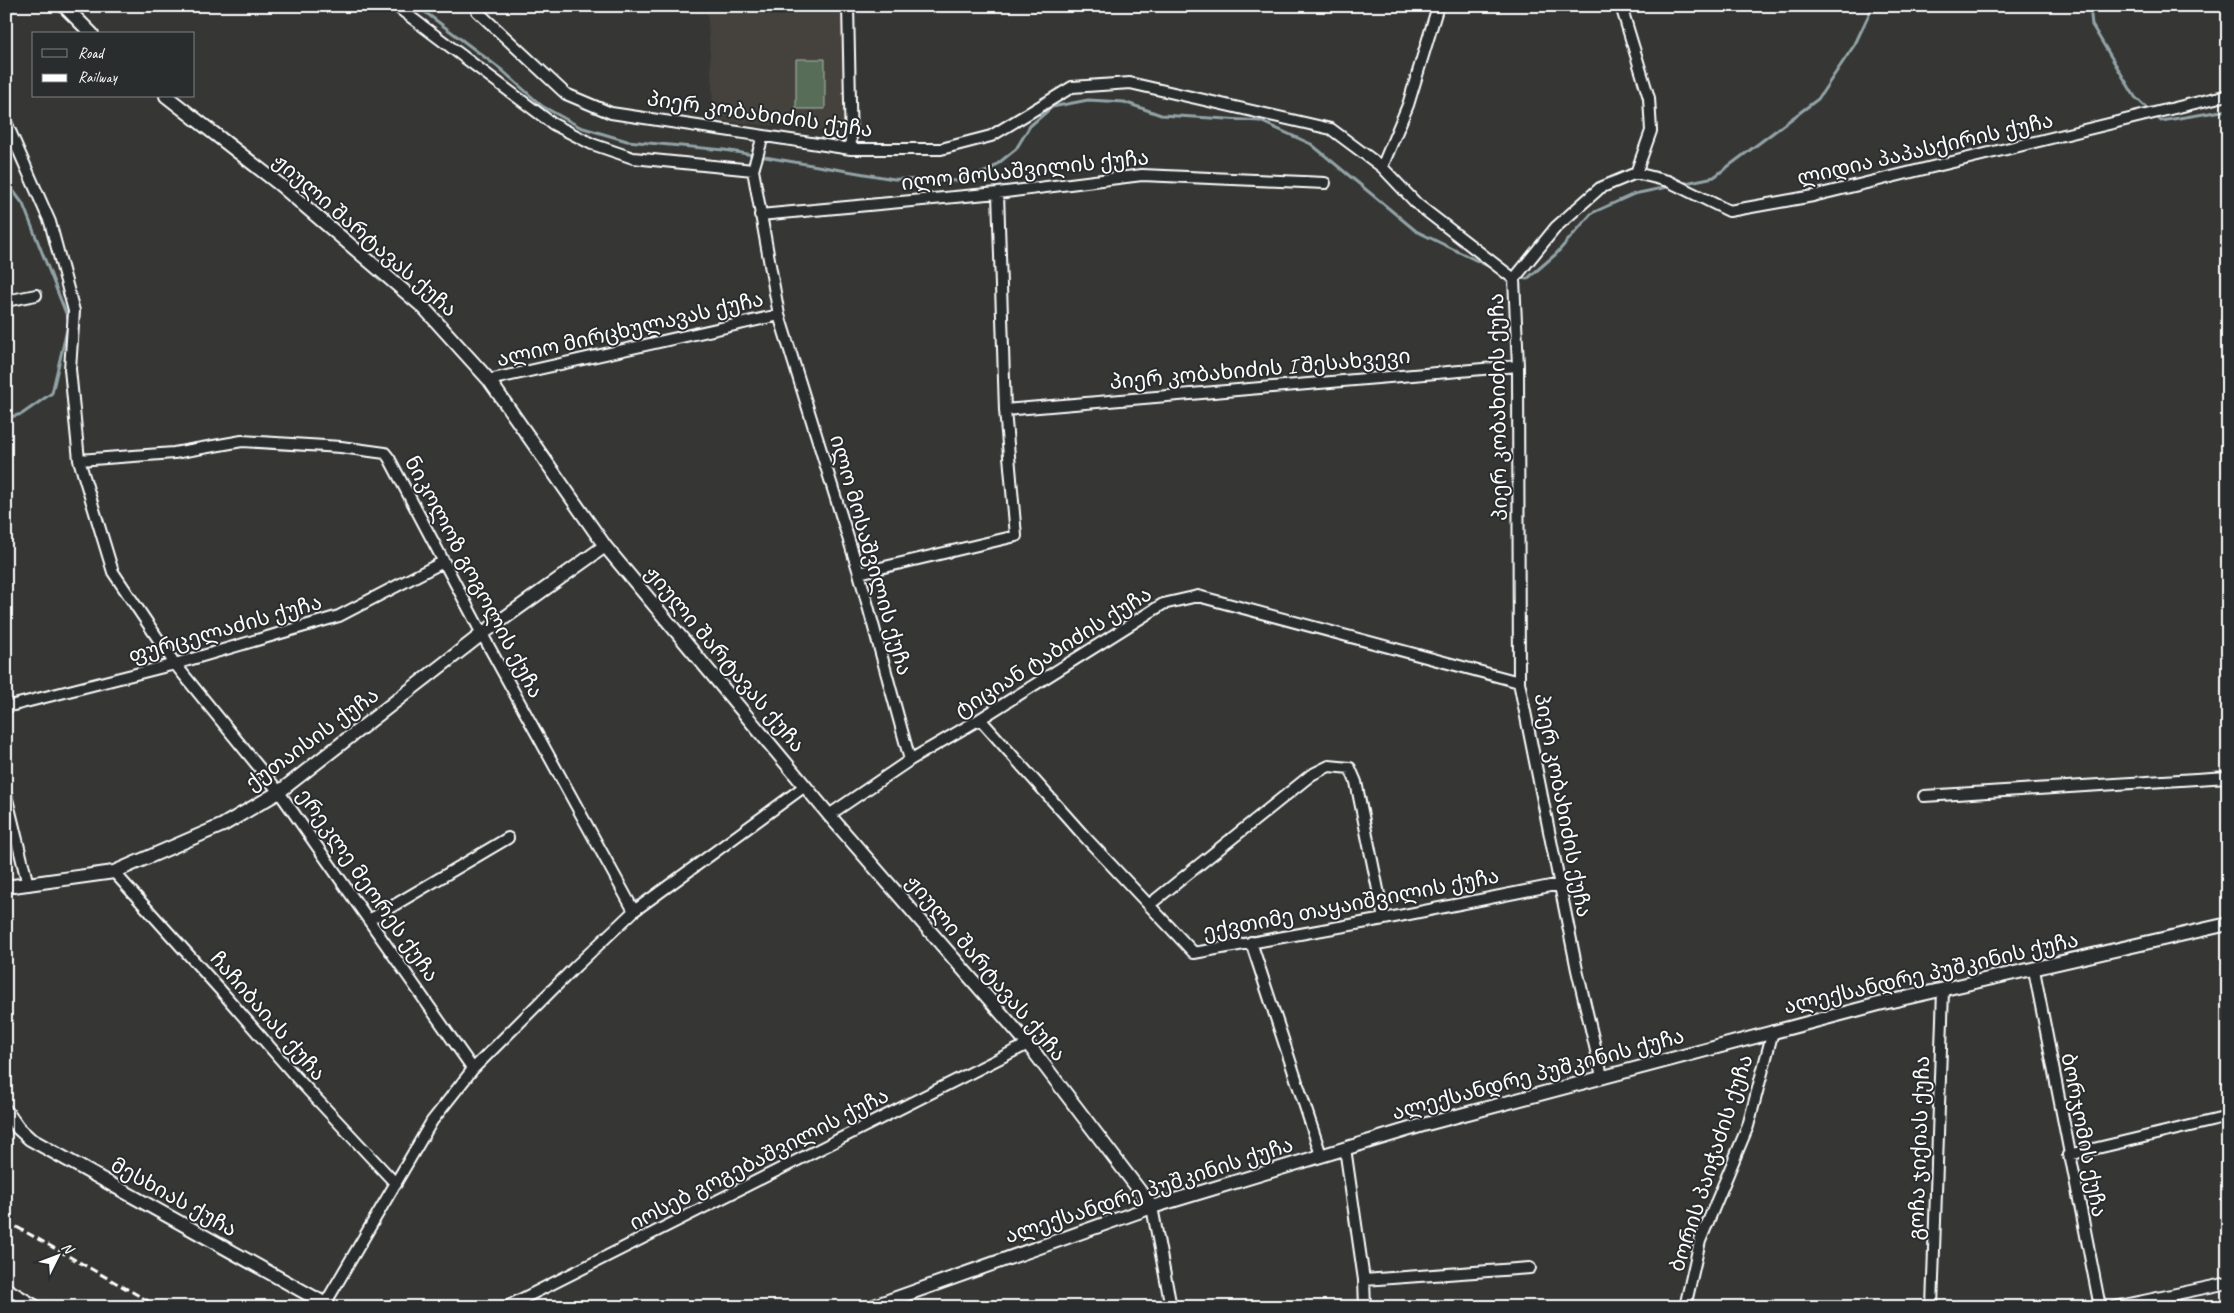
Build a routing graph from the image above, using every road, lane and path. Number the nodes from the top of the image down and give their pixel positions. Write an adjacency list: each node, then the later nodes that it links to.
1 (64, 6): 7 (street)
2 (396, 6): 14 (street)
3 (848, 6): 12 (street)
4 (1438, 6): 13 (street)
5 (1622, 6): 15 (street)
6 (477, 11): 11 (street, პიერ კობახიძის ქუჩა)
7 (90, 32)
8 (2228, 95): 15 (street, ლიდია პაპასქირის ქუჩა)
9 (169, 98): 24 (street, ჟიული შარტავას ქუჩა)
10 (6, 122): 26 (street, ერეკლე მეორეს ქუჩა)
11 (763, 136): 12 (street, პიერ კობახიძის ქუჩა); 14 (street)
12 (850, 149): 13 (street, პიერ კობახიძის ქუჩა)
13 (1382, 167): 19 (street, პიერ კობახიძის ქუჩა)
14 (753, 168): 18 (street, ილო მოსაშვილის ქუჩა)
15 (1636, 173): 19 (street)
16 (1324, 183): 17 (street, ილო მოსაშვილის ქუჩა)
17 (998, 193): 18 (street, ილო მოსაშვილის ქუჩა); 25 (street)
18 (760, 215): 22 (street, ილო მოსაშვილის ქუჩა)
19 (1514, 279): 23 (street, პიერ კობახიძის ქუჩა)
20 (36, 295): 21 (street)
21 (6, 301)
22 (779, 315): 24 (street, ალიო მირცხულავას ქუჩა); 29 (street, ილო მოსაშვილის ქუჩა)
23 (1518, 366): 25 (street, პიერ კობახიძის I შესახვევი); 32 (street, პიერ კობახიძის ქუჩა)
24 (489, 380): 27 (street, ჟიული შარტავას ქუჩა)
25 (1005, 410): 29 (street)
26 (79, 460): 28 (street, ნიკოლოზ გოგოლის ქუჩა); 31 (street, ერეკლე მეორეს ქუჩა)
27 (605, 546): 30 (street, ქუთაისის ქუჩა); 37 (street, ჟიული შარტავას ქუჩა)
28 (444, 562): 30 (street, ნიკოლოზ გოგოლის ქუჩა); 31 (street, ფურცელაძის ქუჩა)
29 (859, 573): 35 (street, ილო მოსაშვილის ქუჩა)
30 (482, 634): 38 (street, ქუთაისის ქუჩა); 48 (street, ნიკოლოზ გოგოლის ქუჩა)
31 (175, 664): 33 (street, ფურცელაძის ქუჩა); 38 (street, ერეკლე მეორეს ქუჩა)
32 (1519, 682): 34 (street, ტიციან ტაბიძის ქუჩა); 44 (street, პიერ კობახიძის ქუჩა)
33 (6, 707)
34 (980, 719): 35 (street, ტიციან ტაბიძის ქუჩა); 47 (street, ექვთიმე თაყაიშვილის ქუჩა)
35 (910, 760): 41 (street, ტიციან ტაბიძის ქუჩა)
36 (2228, 777): 40 (street)
37 (805, 786): 41 (street, ჟიული შარტავას ქუჩა); 48 (street)
38 (280, 792): 43 (street, ქუთაისის ქუჩა); 50 (street, ერეკლე მეორეს ქუჩა)
39 (6, 795): 45 (street)
40 (1924, 796)
41 (829, 815): 56 (street, ჟიული შარტავას ქუჩა)
42 (508, 838): 50 (street)
43 (114, 872): 45 (street, ქუთაისის ქუჩა); 64 (street, ჩაჩიბაიას ქუჩა)
44 (1560, 884): 49 (street, ექვთიმე თაყაიშვილის ქუჩა); 58 (street, პიერ კობახიძის ქუჩა)
45 (28, 885): 46 (street, ქუთაისის ქუჩა)
46 (6, 887)
47 (1149, 905): 49 (street); 52 (street, ექვთიმე თაყაიშვილის ქუჩა)
48 (634, 911): 57 (street)
49 (1384, 919): 52 (street, ექვთიმე თაყაიშვილის ქუჩა)
50 (369, 920): 57 (street, ერეკლე მეორეს ქუჩა)
51 (2228, 924): 53 (street, ალექსანდრე პუშკინის ქუჩა)
52 (1251, 942): 62 (street)
53 (2034, 970): 54 (street, ალექსანდრე პუშკინის ქუჩა); 63 (street, ბორჯომის ქუჩა)
54 (1943, 991): 55 (street, ალექსანდრე პუშკინის ქუჩა); 77 (street, გოჩა ჯიქიას ქუჩა)
55 (1773, 1031): 58 (street, ალექსანდრე პუშკინის ქუჩა); 76 (street, ბორის პაიჭაძის ქუჩა)
56 (1028, 1044): 65 (street, ჟიული შარტავას ქუჩა); 72 (street, იოსებ გოგებაშვილის ქუჩა)
57 (473, 1069): 64 (street)
58 (1602, 1076): 61 (street, ალექსანდრე პუშკინის ქუჩა)
59 (6, 1112): 70 (street, მესხიას ქუჩა)
60 (2228, 1117): 63 (street)
61 (1345, 1148): 62 (street, ალექსანდრე პუშკინის ქუჩა); 67 (street)
62 (1321, 1155): 65 (street, ალექსანდრე პუშკინის ქუჩა)
63 (2068, 1155): 78 (street, ბორჯომის ქუჩა)
64 (396, 1184): 70 (street)
65 (1152, 1207): 73 (street, ალექსანდრე პუშკინის ქუჩა); 74 (street, ჟიული შარტავას ქუჩა)
66 (1530, 1268): 67 (street)
67 (1364, 1280): 75 (street)
68 (2228, 1283): 79 (street)
69 (6, 1288): 71 (street)
70 (328, 1305)
71 (38, 1307)
72 (506, 1307)
73 (871, 1307)
74 (1171, 1307)
75 (1366, 1307)
76 (1685, 1307)
77 (1932, 1307)
78 (2100, 1307)
79 (2115, 1307)

